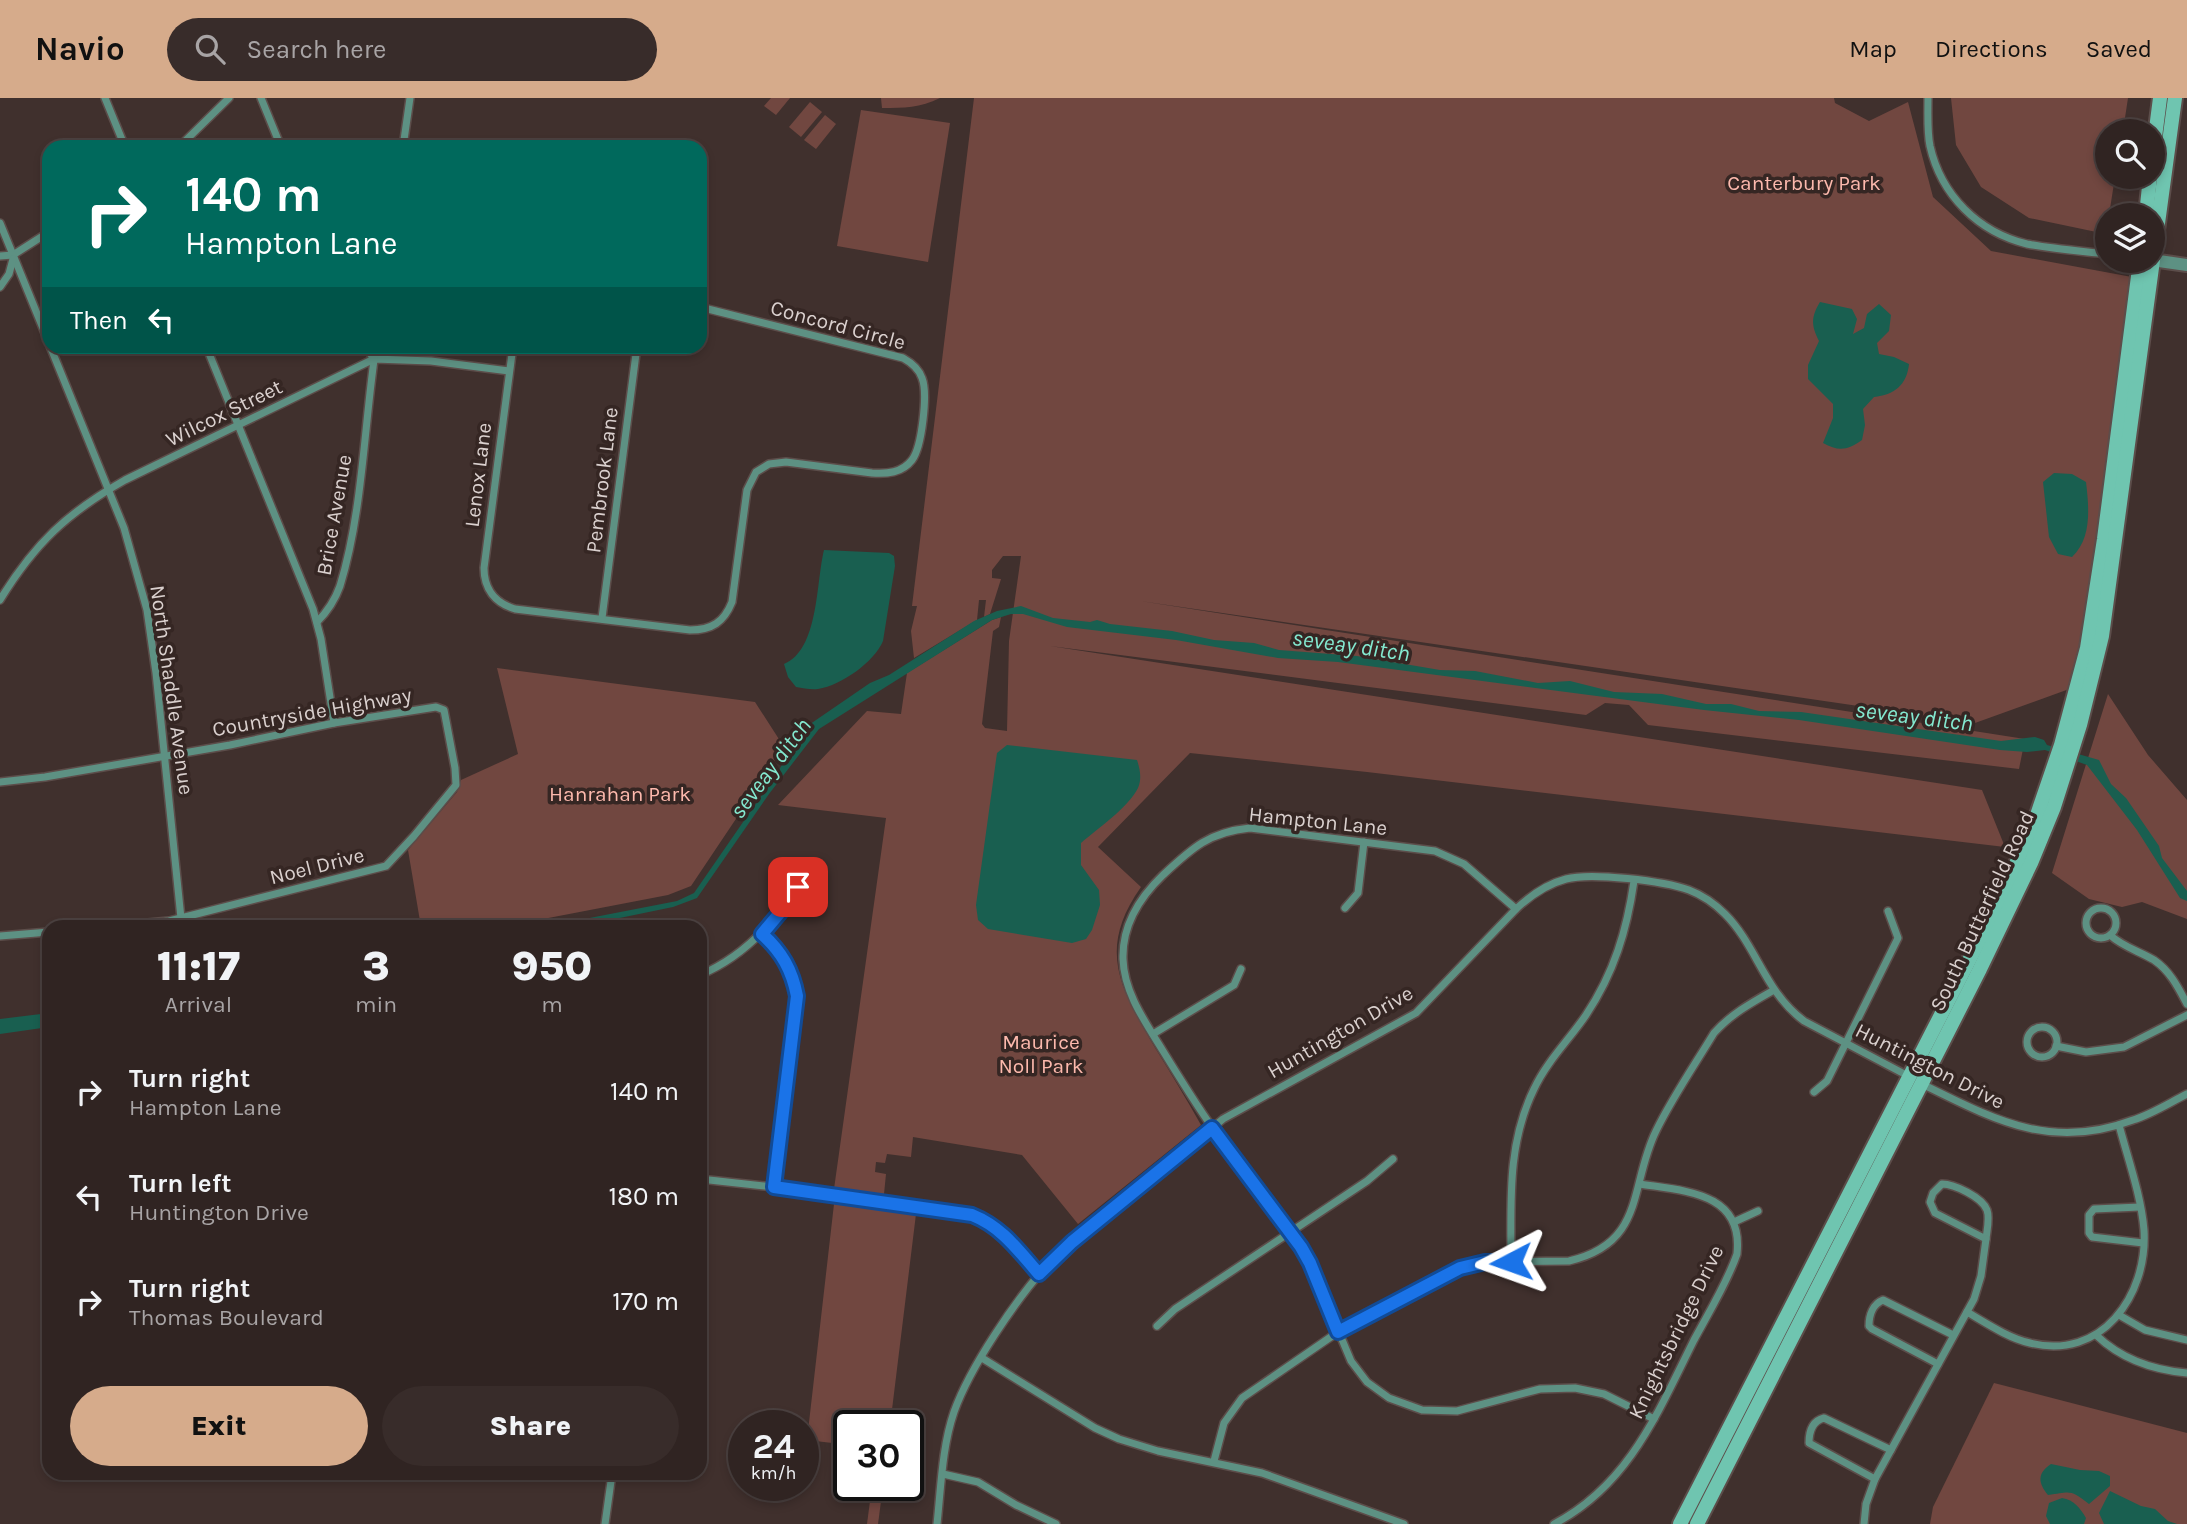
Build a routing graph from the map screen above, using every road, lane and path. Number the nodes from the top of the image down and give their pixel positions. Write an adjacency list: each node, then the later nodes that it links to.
1 (105, 98): 9 (street)
2 (229, 98): 10 (street)
3 (261, 98): 11 (street)
4 (410, 98): 12 (street)
5 (1927, 98): 16 (street)
6 (2160, 98): 8 (main road)
7 (2175, 98): 13 (main road, South Butterfield Road)
8 (2157, 119)
9 (122, 140)
10 (186, 140)
11 (278, 140)
12 (404, 140)
13 (2158, 203)
14 (0, 223): 17 (street, North Shaddle Avenue)
15 (42, 236): 17 (street)
16 (2095, 252)
17 (13, 255): 18 (street); 22 (street); 24 (street, North Shaddle Avenue)
18 (0, 256)
19 (2165, 263): 20 (street)
20 (2187, 265)
21 (2147, 273): 64 (main road, South Butterfield Road)
22 (0, 288)
23 (707, 309): 37 (street, Concord Circle)
24 (42, 326)
25 (54, 354): 34 (street, North Shaddle Avenue)
26 (209, 354): 33 (street)
27 (371, 354): 31 (street)
28 (375, 354): 31 (street, Brice Avenue)
29 (512, 354): 32 (street, Lenox Lane)
30 (636, 354): 37 (street, Pembrook Lane)
31 (374, 359): 32 (street, Wilcox Street); 33 (street, Wilcox Street); 38 (street, Brice Avenue)
32 (509, 371): 36 (street, Lenox Lane)
33 (239, 426): 34 (street, Wilcox Street); 38 (street)
34 (108, 490): 35 (street, Wilcox Street); 41 (street, North Shaddle Avenue)
35 (0, 600)
36 (501, 603): 37 (street, Concord Circle)
37 (602, 618)
38 (317, 622): 39 (street)
39 (334, 723): 40 (street, Countryside Highway); 41 (street, Countryside Highway)
40 (447, 729): 49 (street, Noel Drive)
41 (165, 755): 42 (street, Countryside Highway); 49 (street, North Shaddle Avenue)
42 (0, 782)
43 (1364, 842): 46 (street); 47 (street, Hampton Lane); 61 (street, Hampton Lane)
44 (811, 866): 53 (street)
45 (1634, 881): 47 (street, Huntington Drive); 58 (street, Huntington Drive); 79 (street)
46 (1345, 908)
47 (1516, 909): 68 (street, Huntington Drive)
48 (1888, 911): 62 (street)
49 (182, 917): 50 (street, Noel Drive); 51 (street, North Shaddle Avenue)
50 (172, 920)
51 (182, 920)
52 (42, 933): 55 (street)
53 (762, 934): 57 (street); 72 (street)
54 (2110, 935): 54 (street); 59 (street)
55 (0, 936)
56 (1241, 969): 61 (street)
57 (707, 972)
58 (1774, 990): 62 (street, Huntington Drive); 71 (street)
59 (2187, 1004)
60 (2187, 1016): 63 (street)
61 (1153, 1034): 68 (street, Hampton Lane)
62 (1846, 1043): 64 (street, Huntington Drive); 65 (street)
63 (2056, 1046): 63 (street)
64 (1916, 1080): 67 (street, Huntington Drive); 102 (main road, South Butterfield Road); 103 (main road, South Butterfield Road)
65 (1814, 1092)
66 (2187, 1094): 67 (street, Huntington Drive)
67 (2119, 1125): 73 (street)
68 (1212, 1128): 76 (street, Hampton Lane); 80 (street, Huntington Drive)
69 (1393, 1159): 76 (street)
70 (707, 1180): 72 (street)
71 (1640, 1184): 75 (street, Knightsbridge Drive); 79 (street)
72 (774, 1187): 80 (street)
73 (2140, 1207): 78 (street); 78 (street)
74 (1758, 1211): 75 (street)
75 (1734, 1222): 91 (street, Knightsbridge Drive)
76 (1291, 1231): 83 (street); 84 (street, Hampton Lane)
77 (1986, 1239): 77 (street); 81 (street)
78 (2143, 1243): 82 (street)
79 (1511, 1262): 84 (street)
80 (1039, 1274): 88 (street, Huntington Drive)
81 (1967, 1312): 85 (street); 86 (street)
82 (2119, 1315): 86 (street); 87 (street)
83 (1157, 1326)
84 (1338, 1332): 91 (street, Hampton Lane); 93 (street)
85 (1953, 1335): 89 (street); 89 (street)
86 (2096, 1335): 90 (street)
87 (2187, 1340)
88 (982, 1358): 93 (street); 94 (street, Huntington Drive)
89 (1938, 1364): 92 (street)
90 (2187, 1373)
91 (1654, 1419): 101 (street, Knightsbridge Drive)
92 (1891, 1450): 95 (street); 95 (street)
93 (1214, 1461): 100 (street)
94 (943, 1474): 98 (street, Huntington Drive); 99 (street)
95 (1875, 1479): 104 (street)
96 (611, 1480): 97 (street)
97 (606, 1524)
98 (937, 1524)
99 (1056, 1524)
100 (1404, 1524)
101 (1554, 1524)
102 (1681, 1524)
103 (1697, 1524)
104 (1864, 1524)

